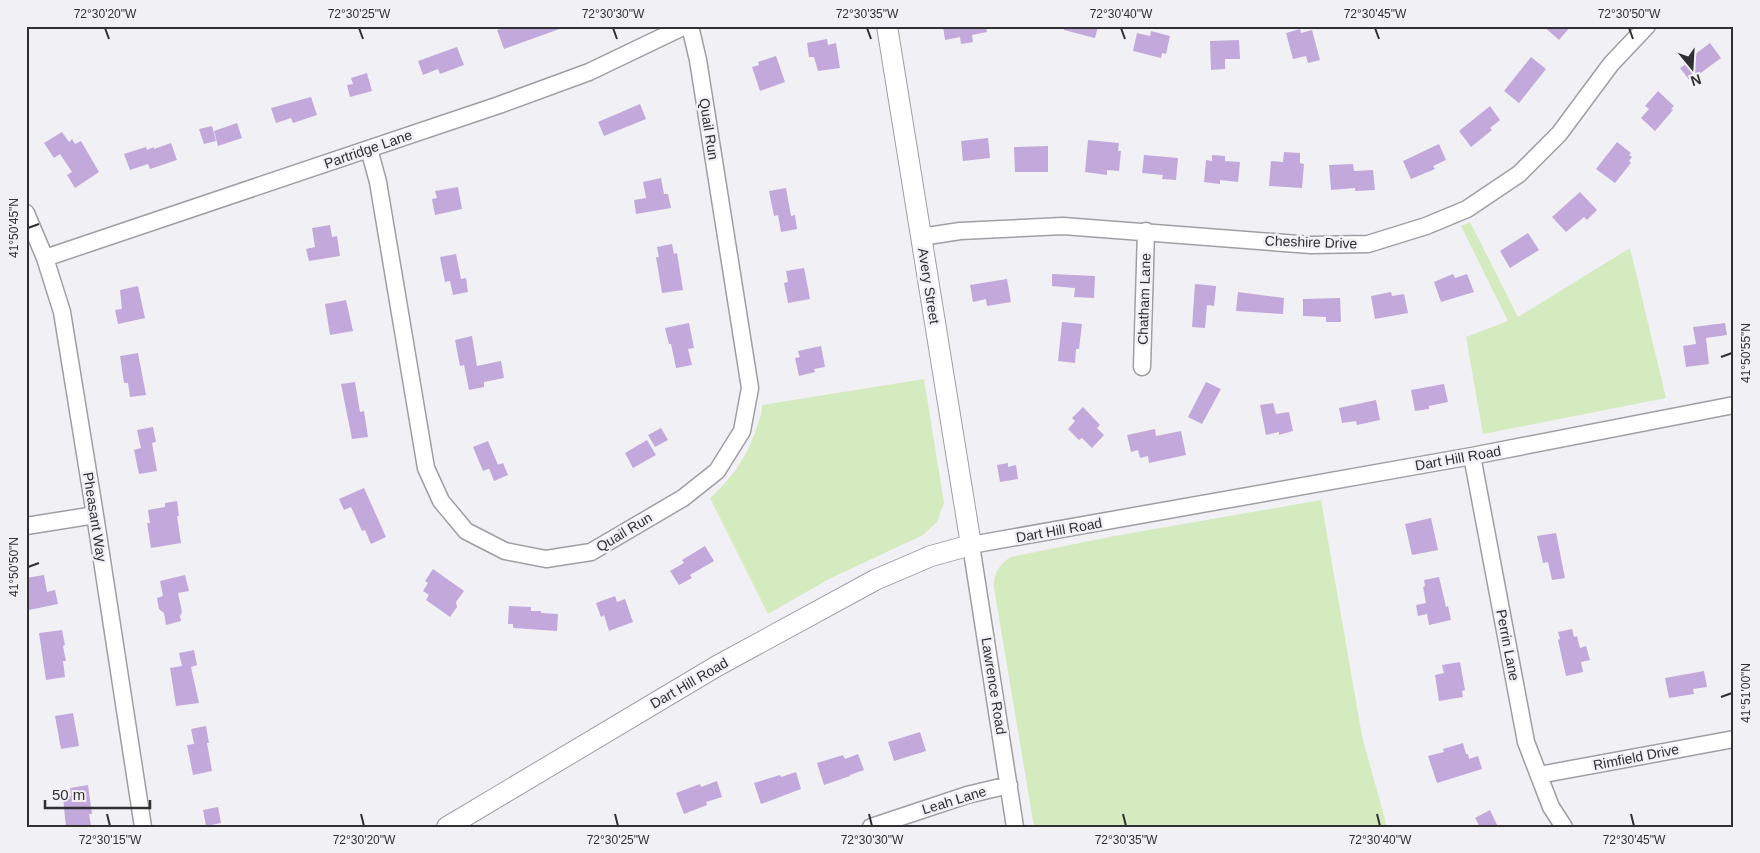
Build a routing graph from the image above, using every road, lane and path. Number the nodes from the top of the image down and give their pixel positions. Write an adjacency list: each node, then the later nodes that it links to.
1 (685, 26): 5 (street, Partridge Lane)
2 (690, 26): 5 (street, Quail Run)
3 (887, 26): 8 (main road, Avery Street)
4 (1647, 26): 7 (street, Cheshire Drive)
5 (369, 149): 9 (street, Partridge Lane)
6 (26, 213): 9 (street, Pheasant Way)
7 (1146, 232): 8 (street, Cheshire Drive); 10 (street, Chatham Lane)
8 (921, 237): 15 (main road, Avery Street)
9 (45, 258): 13 (street, Pheasant Way)
10 (1142, 367)
11 (1734, 405): 12 (street, Dart Hill Road)
12 (1472, 456): 15 (street, Dart Hill Road); 17 (street, Perrin Lane)
13 (96, 515): 14 (street); 19 (street, Pheasant Way)
14 (26, 526)
15 (971, 545): 18 (street, Lawrence Road); 20 (main road, Dart Hill Road)
16 (1734, 738): 17 (street, Rimfield Drive)
17 (1539, 775): 23 (street, Perrin Lane)
18 (1009, 785): 21 (street, Leah Lane); 22 (street, Lawrence Road)
19 (143, 827)
20 (447, 827)
21 (871, 827)
22 (1015, 827)
23 (1564, 827)

